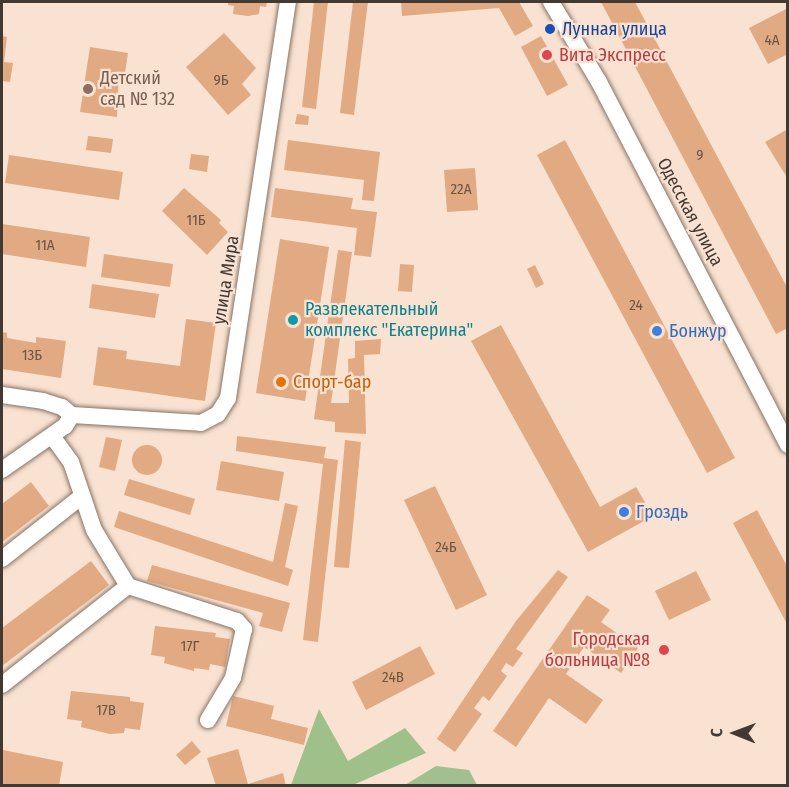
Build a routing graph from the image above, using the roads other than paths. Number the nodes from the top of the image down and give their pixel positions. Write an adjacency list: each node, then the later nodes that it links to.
1 (288, 2): 4 (street, улица Мира)
2 (551, 2): 6 (street, Одесская улица)
3 (2, 395): 4 (street, улица Мира)
4 (72, 415): 5 (street)
5 (52, 436): 7 (street); 8 (street)
6 (788, 445)
7 (2, 470)
8 (82, 496): 9 (street); 10 (street)
9 (2, 560)
10 (128, 586): 11 (street); 12 (street)
11 (2, 685)
12 (208, 720)

